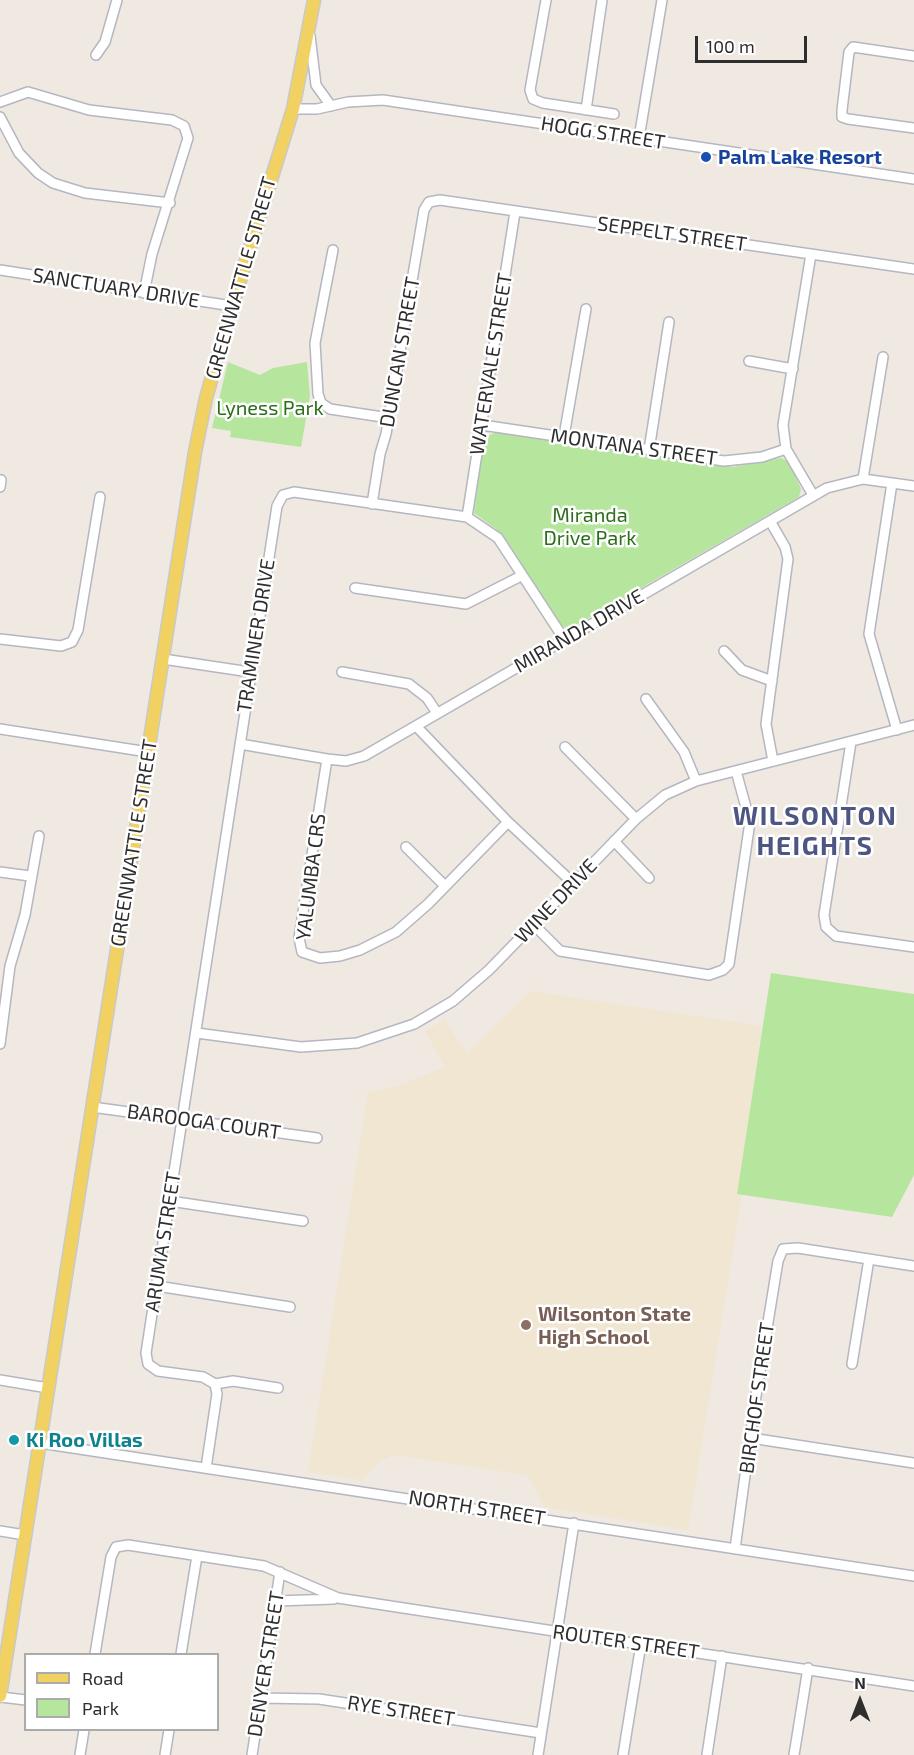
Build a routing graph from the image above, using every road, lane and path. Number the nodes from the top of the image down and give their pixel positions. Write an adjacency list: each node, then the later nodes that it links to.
1 (117, 0): 7 (street)
2 (314, 0): 6 (main road, GREENWATTLE STREET)
3 (546, 0): 12 (street)
4 (602, 0): 12 (street)
5 (662, 0): 16 (street)
6 (309, 28): 10 (street); 11 (main road, GREENWATTLE STREET)
7 (96, 55)
8 (914, 56): 15 (street)
9 (0, 102): 18 (street)
10 (331, 106): 11 (street, HOGG STREET); 16 (street, HOGG STREET)
11 (293, 109): 26 (main road, GREENWATTLE STREET)
12 (586, 110): 13 (street)
13 (614, 114)
14 (0, 117): 18 (street)
15 (914, 128)
16 (639, 138): 17 (street, HOGG STREET)
17 (914, 179)
18 (170, 202): 25 (street)
19 (429, 202): 20 (street, SEPPELT STREET); 32 (street, DUNCAN STREET)
20 (515, 212): 22 (street, SEPPELT STREET); 33 (street, WATERVALE STREET)
21 (333, 250): 32 (street)
22 (811, 254): 23 (street, SEPPELT STREET); 31 (street)
23 (914, 269)
24 (0, 270): 25 (street, SANCTUARY DRIVE)
25 (144, 293): 26 (street, SANCTUARY DRIVE)
26 (232, 306): 50 (main road, GREENWATTLE STREET)
27 (586, 309): 34 (street)
28 (669, 322): 36 (street)
29 (883, 357): 37 (street)
30 (749, 361): 31 (street)
31 (793, 369): 35 (street)
32 (389, 418): 42 (street, DUNCAN STREET)
33 (482, 425): 34 (street, MONTANA STREET); 43 (street, WATERVALE STREET)
34 (564, 436): 36 (street, MONTANA STREET)
35 (786, 449): 36 (street, MONTANA STREET); 40 (street)
36 (649, 450)
37 (863, 479): 38 (street, MIRANDA DRIVE); 40 (street, MIRANDA DRIVE)
38 (892, 483): 39 (street, MIRANDA DRIVE); 59 (street)
39 (914, 486)
40 (813, 495): 44 (street, MIRANDA DRIVE)
41 (100, 496): 47 (street)
42 (372, 504): 43 (street, TRAMINER DRIVE); 51 (street, TRAMINER DRIVE)
43 (467, 517): 45 (street, TRAMINER DRIVE)
44 (770, 521): 48 (street, MIRANDA DRIVE); 53 (street)
45 (521, 576): 46 (street); 48 (street, TRAMINER DRIVE)
46 (355, 588)
47 (0, 639)
48 (564, 639): 55 (street, MIRANDA DRIVE)
49 (724, 651): 53 (street)
50 (163, 659): 51 (street); 63 (main road, GREENWATTLE STREET)
51 (250, 672): 61 (street, TRAMINER DRIVE)
52 (342, 672): 55 (street)
53 (772, 681): 65 (street)
54 (646, 699): 67 (street)
55 (437, 714): 57 (street, MIRANDA DRIVE)
56 (914, 725): 59 (street, WINE DRIVE)
57 (416, 726): 64 (street, MIRANDA DRIVE); 69 (street)
58 (0, 729): 63 (street)
59 (897, 730): 60 (street, WINE DRIVE)
60 (851, 742): 65 (street, WINE DRIVE); 79 (street)
61 (240, 744): 64 (street, MIRANDA DRIVE); 80 (street, TRAMINER DRIVE)
62 (565, 747): 68 (street)
63 (148, 752): 82 (main road, GREENWATTLE STREET)
64 (327, 759): 77 (street, YALUMBA CRS)
65 (773, 761): 66 (street, WINE DRIVE)
66 (736, 771): 67 (street, WINE DRIVE); 78 (street)
67 (696, 781): 68 (street, WINE DRIVE)
68 (636, 819): 71 (street, WINE DRIVE)
69 (508, 822): 76 (street); 77 (street, YALUMBA CRS)
70 (39, 836): 74 (street)
71 (614, 842): 75 (street); 76 (street, WINE DRIVE)
72 (406, 847): 77 (street)
73 (0, 872): 74 (street)
74 (30, 876): 81 (street)
75 (649, 878)
76 (573, 883): 78 (street, WINE DRIVE)
77 (445, 886)
78 (534, 925): 80 (street, WINE DRIVE)
79 (914, 947)
80 (197, 1033): 83 (street, TRAMINER DRIVE)
81 (0, 1044)
82 (92, 1107): 83 (street, BAROOGA COURT); 94 (main road, GREENWATTLE STREET)
83 (182, 1119): 84 (street, BAROOGA COURT); 85 (street, ARUMA STREET)
84 (317, 1138)
85 (170, 1201): 86 (street); 89 (street, ARUMA STREET)
86 (303, 1221)
87 (869, 1259): 88 (street); 91 (street); 96 (street, BIRCHOF STREET)
88 (914, 1266)
89 (157, 1286): 90 (street); 93 (street, ARUMA STREET)
90 (290, 1307)
91 (852, 1364)
92 (0, 1380): 94 (street)
93 (215, 1384): 95 (street); 99 (street)
94 (48, 1388): 97 (main road, GREENWATTLE STREET)
95 (278, 1388)
96 (752, 1438): 98 (street); 103 (street, BIRCHOF STREET)
97 (40, 1443): 99 (street, NORTH STREET); 102 (main road, GREENWATTLE STREET)
98 (914, 1463)
99 (206, 1468): 100 (street, NORTH STREET)
100 (574, 1523): 103 (street, NORTH STREET); 109 (street)
101 (0, 1531): 102 (street)
102 (25, 1535): 116 (main road, GREENWATTLE STREET)
103 (735, 1549): 106 (street, NORTH STREET)
104 (197, 1556): 105 (street, ROUTER STREET); 111 (street, ROUTER STREET); 112 (street)
105 (280, 1572): 107 (street, ROUTER STREET); 108 (street, DENYER STREET)
106 (914, 1576)
107 (338, 1598): 108 (street, ROUTER STREET); 109 (street, ROUTER STREET)
108 (277, 1601): 117 (street, DENYER STREET)
109 (557, 1632): 110 (street, ROUTER STREET); 121 (street)
110 (641, 1644): 113 (street, ROUTER STREET); 126 (street)
111 (95, 1653)
112 (181, 1653)
113 (722, 1656): 114 (street, ROUTER STREET); 127 (street)
114 (808, 1668): 115 (street, ROUTER STREET); 128 (street)
115 (914, 1686)
116 (0, 1696): 118 (street)
117 (260, 1698): 121 (street, RYE STREET); 124 (street, DENYER STREET)
118 (24, 1700)
119 (84, 1731): 122 (street)
120 (169, 1731): 123 (street)
121 (541, 1733): 125 (street)
122 (80, 1755)
123 (165, 1755)
124 (252, 1755)
125 (538, 1755)
126 (623, 1755)
127 (707, 1755)
128 (794, 1755)

